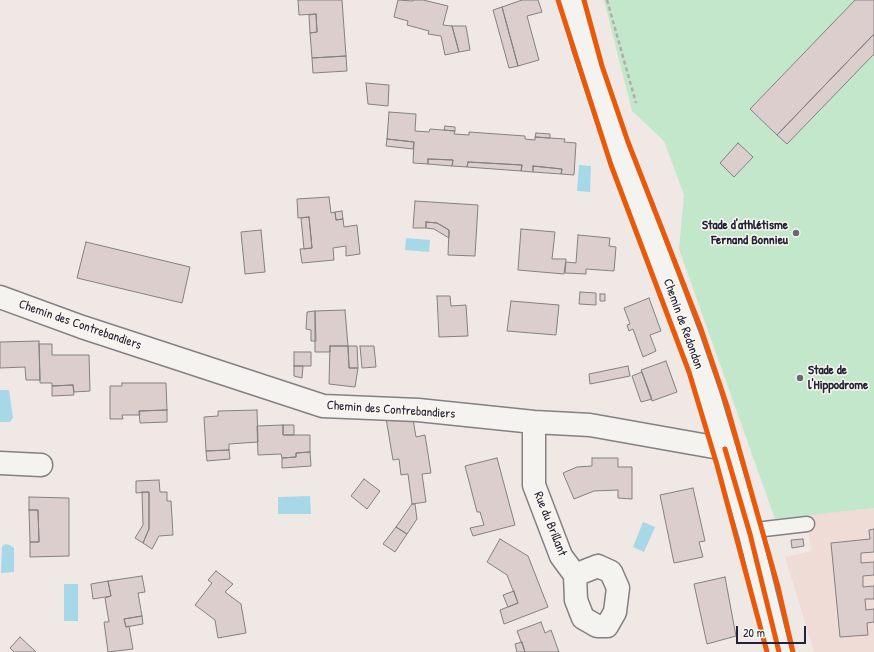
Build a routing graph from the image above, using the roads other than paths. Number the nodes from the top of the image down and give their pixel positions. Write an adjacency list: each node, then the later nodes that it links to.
1 (571, 0): 4 (street, Chemin de Redondon)
2 (0, 297): 3 (street, Chemin des Contrebandiers)
3 (534, 422): 4 (street, Chemin des Contrebandiers); 9 (street, Rue du Brillant)
4 (725, 449): 8 (street, Chemin de Redondon)
5 (0, 464): 6 (street)
6 (41, 465)
7 (807, 524): 8 (lane)
8 (750, 534): 10 (street, Chemin de Redondon)
9 (576, 575)
10 (779, 652)

